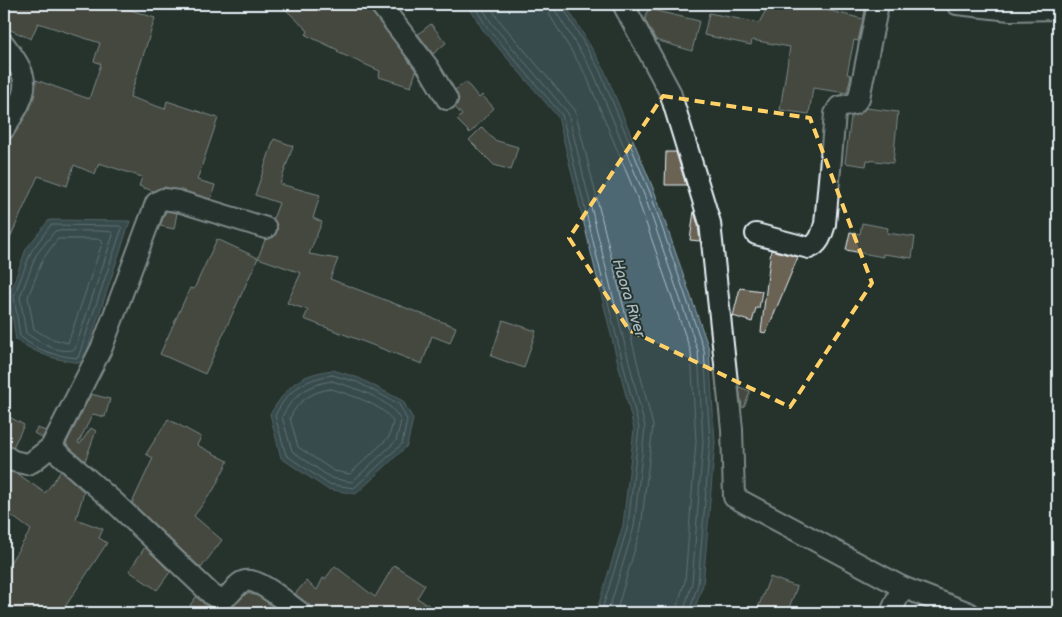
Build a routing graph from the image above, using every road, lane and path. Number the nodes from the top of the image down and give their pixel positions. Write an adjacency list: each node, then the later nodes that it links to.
1 (380, 4): 7 (street)
2 (623, 4): 13 (street)
3 (878, 4): 10 (street)
4 (957, 4): 5 (street)
5 (1058, 9)
6 (4, 44): 8 (street)
7 (447, 99)
8 (4, 129)
9 (266, 228): 11 (street)
10 (756, 234)
11 (51, 447): 12 (street); 14 (street)
12 (4, 455)
13 (902, 587): 15 (street); 16 (street)
14 (301, 613)
15 (891, 613)
16 (969, 613)

